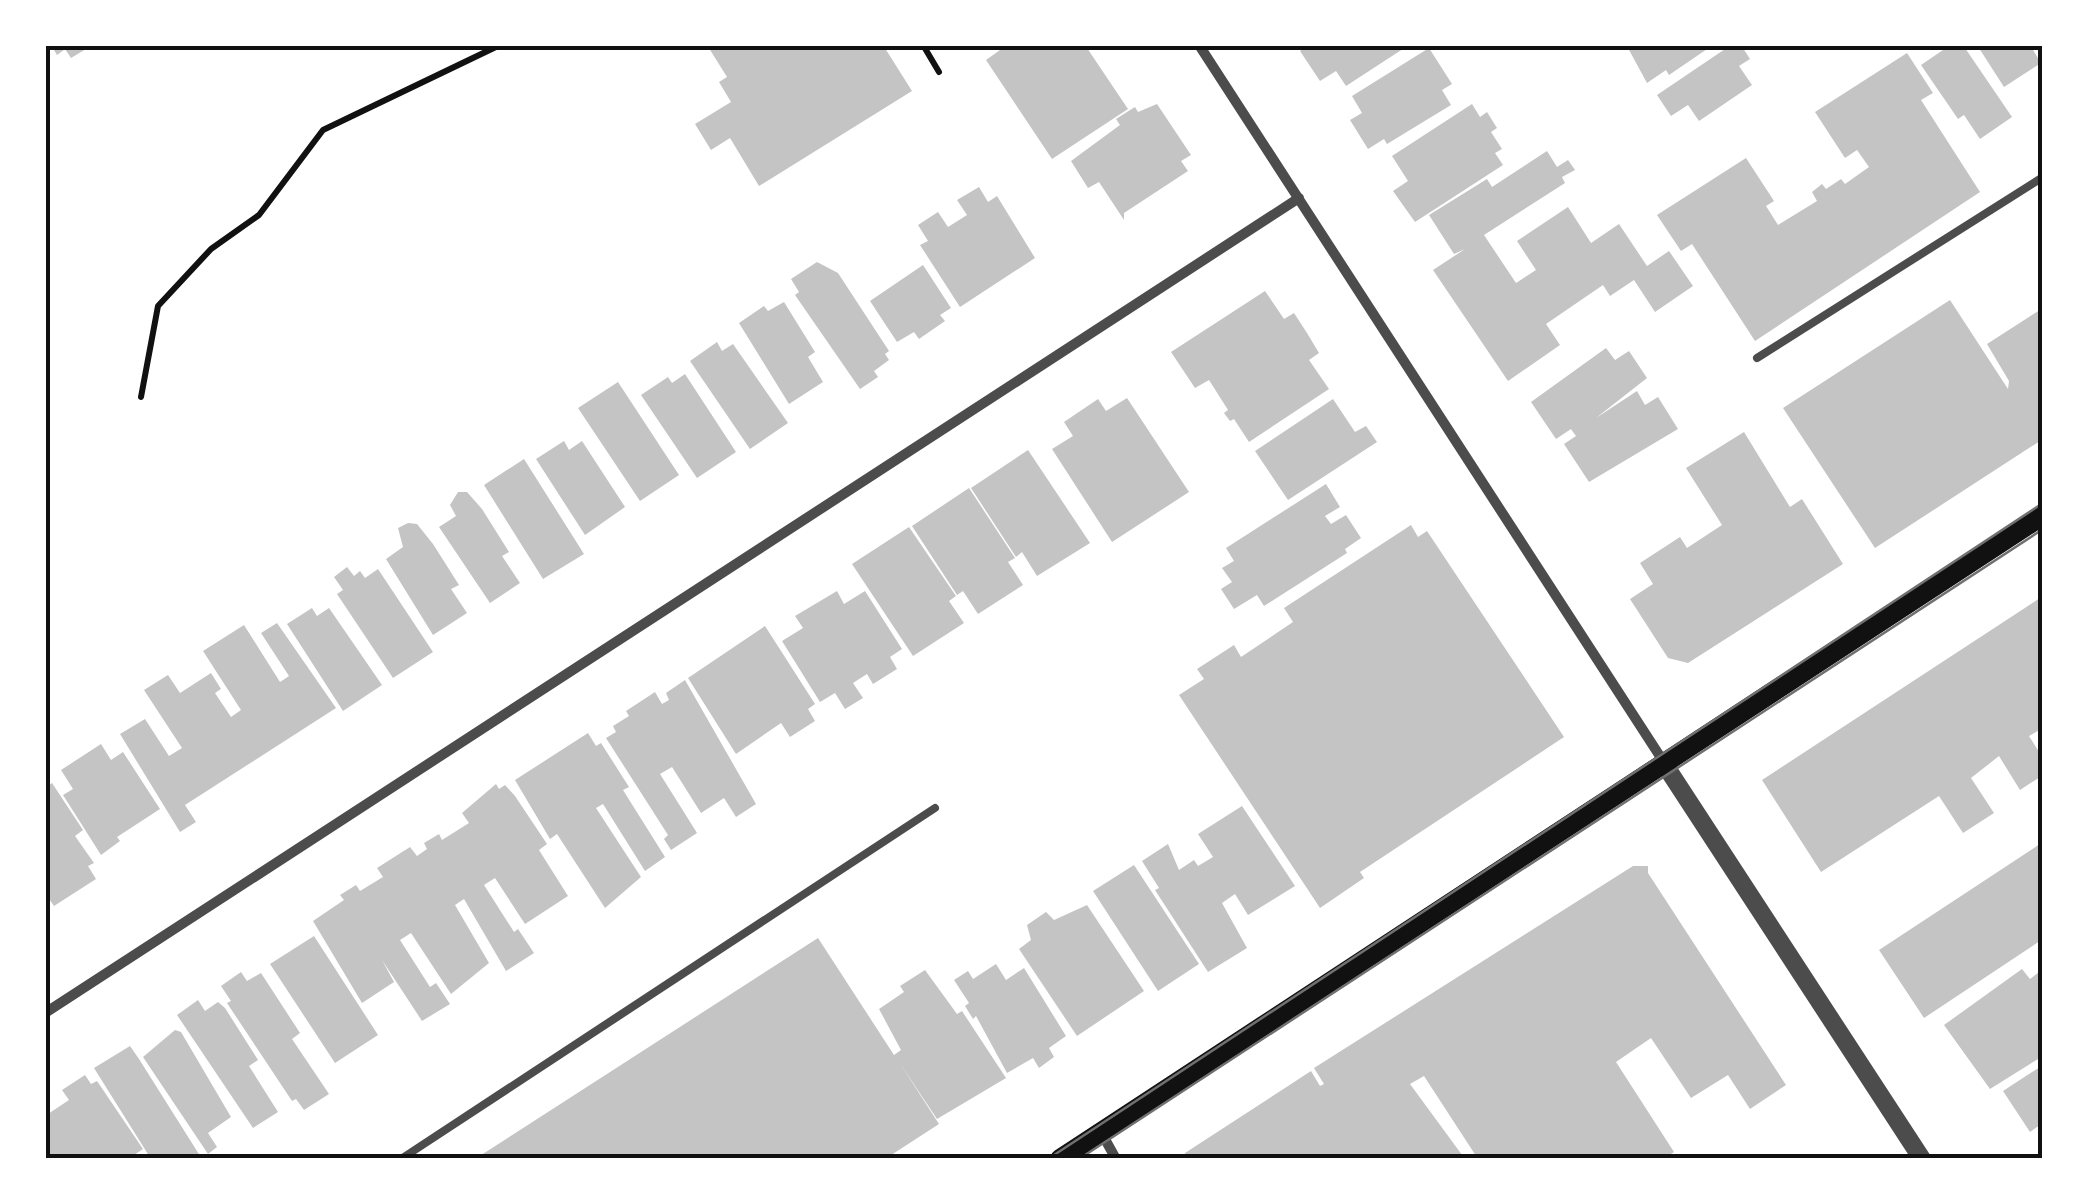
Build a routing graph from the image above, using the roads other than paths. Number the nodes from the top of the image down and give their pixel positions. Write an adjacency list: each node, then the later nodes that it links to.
1 (1199, 45): 3 (street)
2 (2043, 176): 4 (lane)
3 (1299, 198): 6 (street); 8 (street)
4 (1758, 358)
5 (2043, 514): 6 (main road)
6 (1665, 765): 9 (main road); 13 (street)
7 (935, 808): 10 (lane)
8 (45, 1012)
9 (1101, 1132): 11 (main road); 12 (street)
10 (400, 1159)
11 (1060, 1159)
12 (1116, 1159)
13 (1922, 1159)

